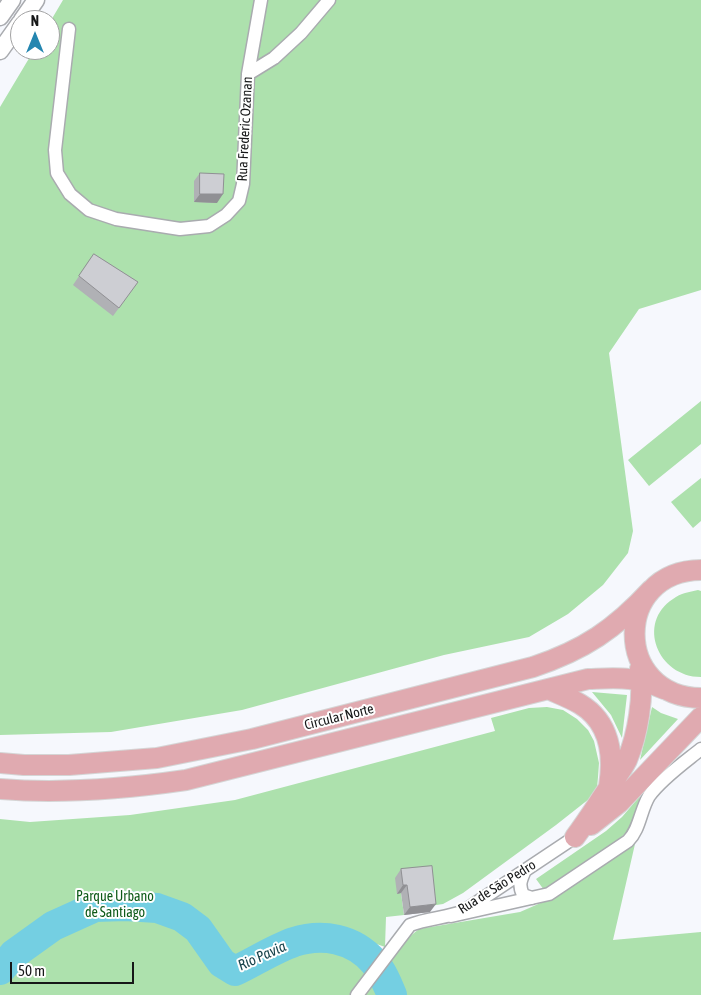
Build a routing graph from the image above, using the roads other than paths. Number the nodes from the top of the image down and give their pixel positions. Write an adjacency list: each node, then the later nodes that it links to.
1 (12, 0): 4 (street)
2 (261, 0): 8 (street, Rua Frederic Ozanan)
3 (329, 0): 8 (street)
4 (0, 17)
5 (69, 29): 8 (street, Rua Frederic Ozanan)
6 (10, 37): 7 (street)
7 (0, 51)
8 (248, 74)
9 (701, 562): 10 (street)
10 (692, 571): 11 (main road)
11 (651, 590): 12 (main road); 19 (main road, Circular Norte)
12 (638, 658): 13 (main road); 15 (main road)
13 (641, 680): 14 (main road, Circular Norte); 15 (main road, Circular Norte); 21 (main road)
14 (548, 689): 20 (main road, Circular Norte); 21 (main road)
15 (664, 689): 16 (main road, Circular Norte)
16 (701, 698)
17 (701, 717): 22 (main road)
18 (701, 749): 24 (street)
19 (0, 763)
20 (0, 789)
21 (608, 789): 22 (main road)
22 (575, 837): 23 (street, Rua de São Pedro)
23 (525, 870): 24 (street); 25 (street, Rua de São Pedro)
24 (532, 898): 25 (street)
25 (451, 916): 26 (street, Rua de São Pedro)
26 (357, 995)

